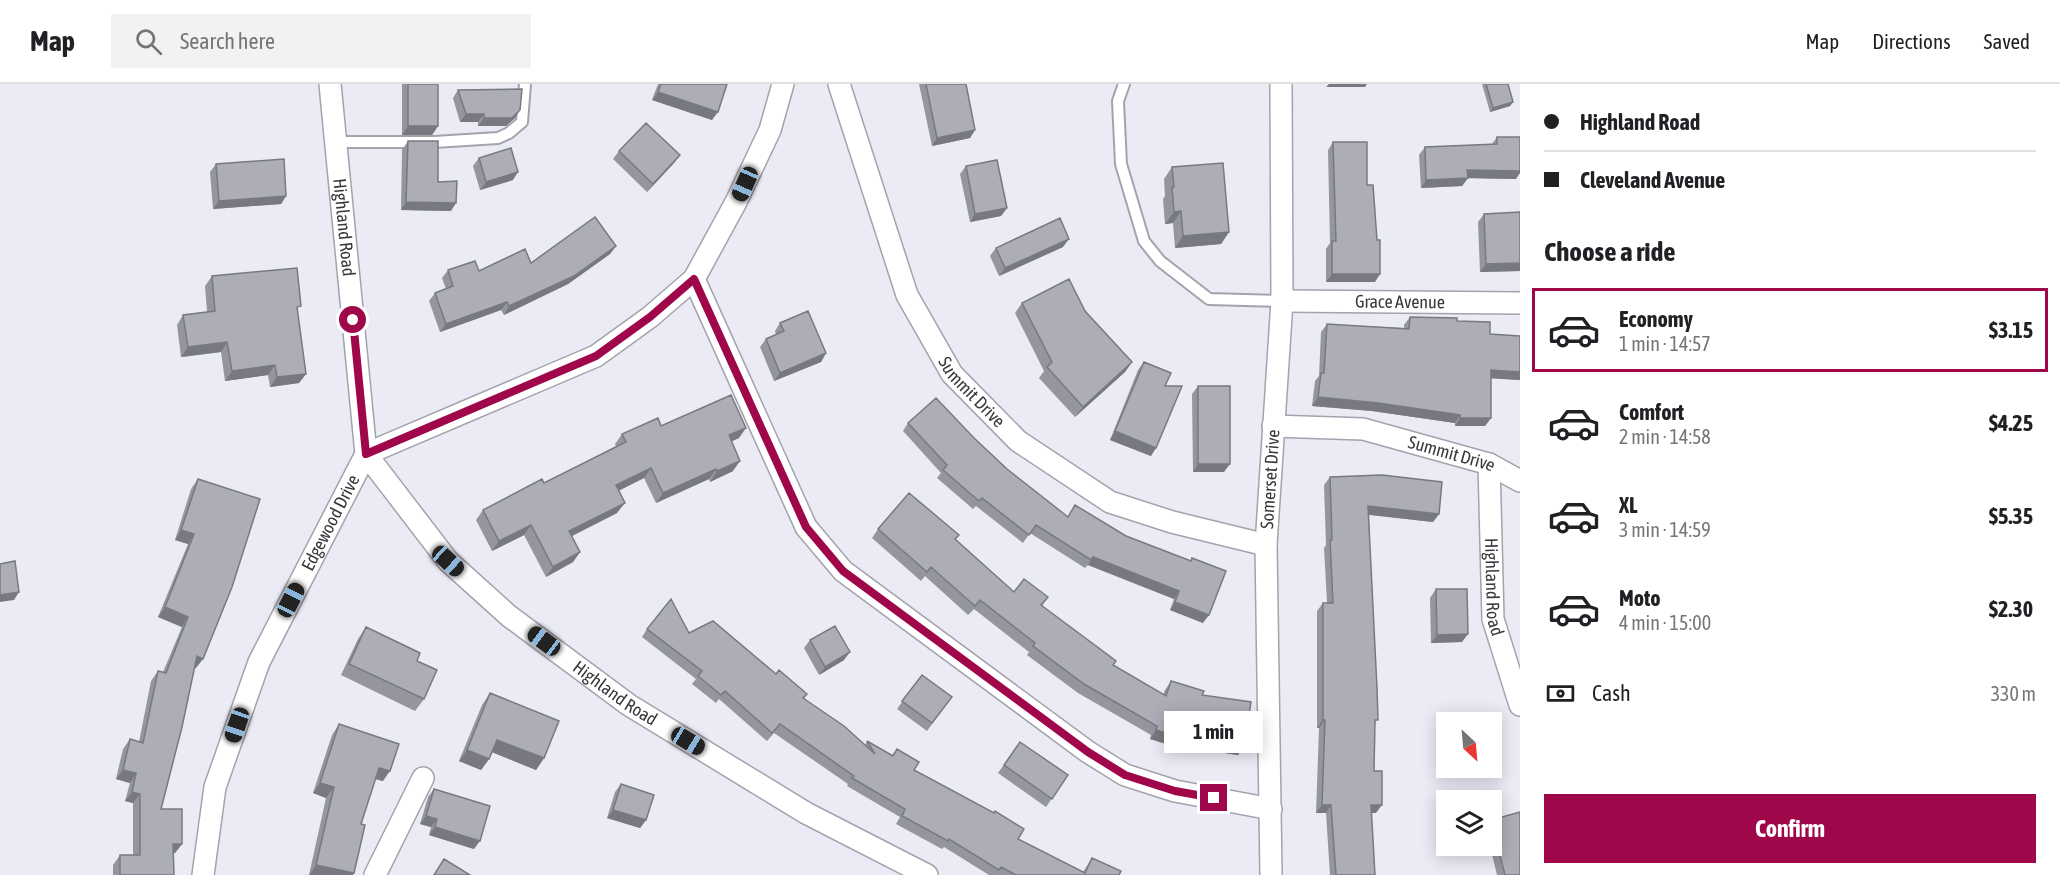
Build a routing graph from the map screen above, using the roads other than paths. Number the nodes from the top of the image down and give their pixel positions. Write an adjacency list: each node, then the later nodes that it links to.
1 (330, 84): 7 (street, Highland Road)
2 (525, 84): 7 (lane)
3 (783, 84): 8 (street, Edgewood Drive)
4 (839, 84): 15 (street, Summit Drive)
5 (1124, 84): 9 (lane)
6 (1281, 84): 9 (street, Somerset Drive)
7 (336, 142): 12 (street, Highland Road)
8 (694, 279): 12 (street, Edgewood Drive); 18 (street)
9 (1282, 302): 10 (street, Grace Avenue); 11 (street, Somerset Drive)
10 (1520, 303)
11 (1273, 426): 13 (street, Summit Drive); 15 (street, Somerset Drive)
12 (366, 454): 19 (street, Edgewood Drive); 21 (street, Highland Road)
13 (1489, 464): 14 (street, Summit Drive); 16 (street, Highland Road)
14 (1520, 481)
15 (1266, 545): 18 (street, Somerset Drive)
16 (1520, 705)
17 (423, 777): 20 (street)
18 (1271, 809): 22 (street, Somerset Drive)
19 (204, 875)
20 (375, 875)
21 (927, 875)
22 (1271, 875)

